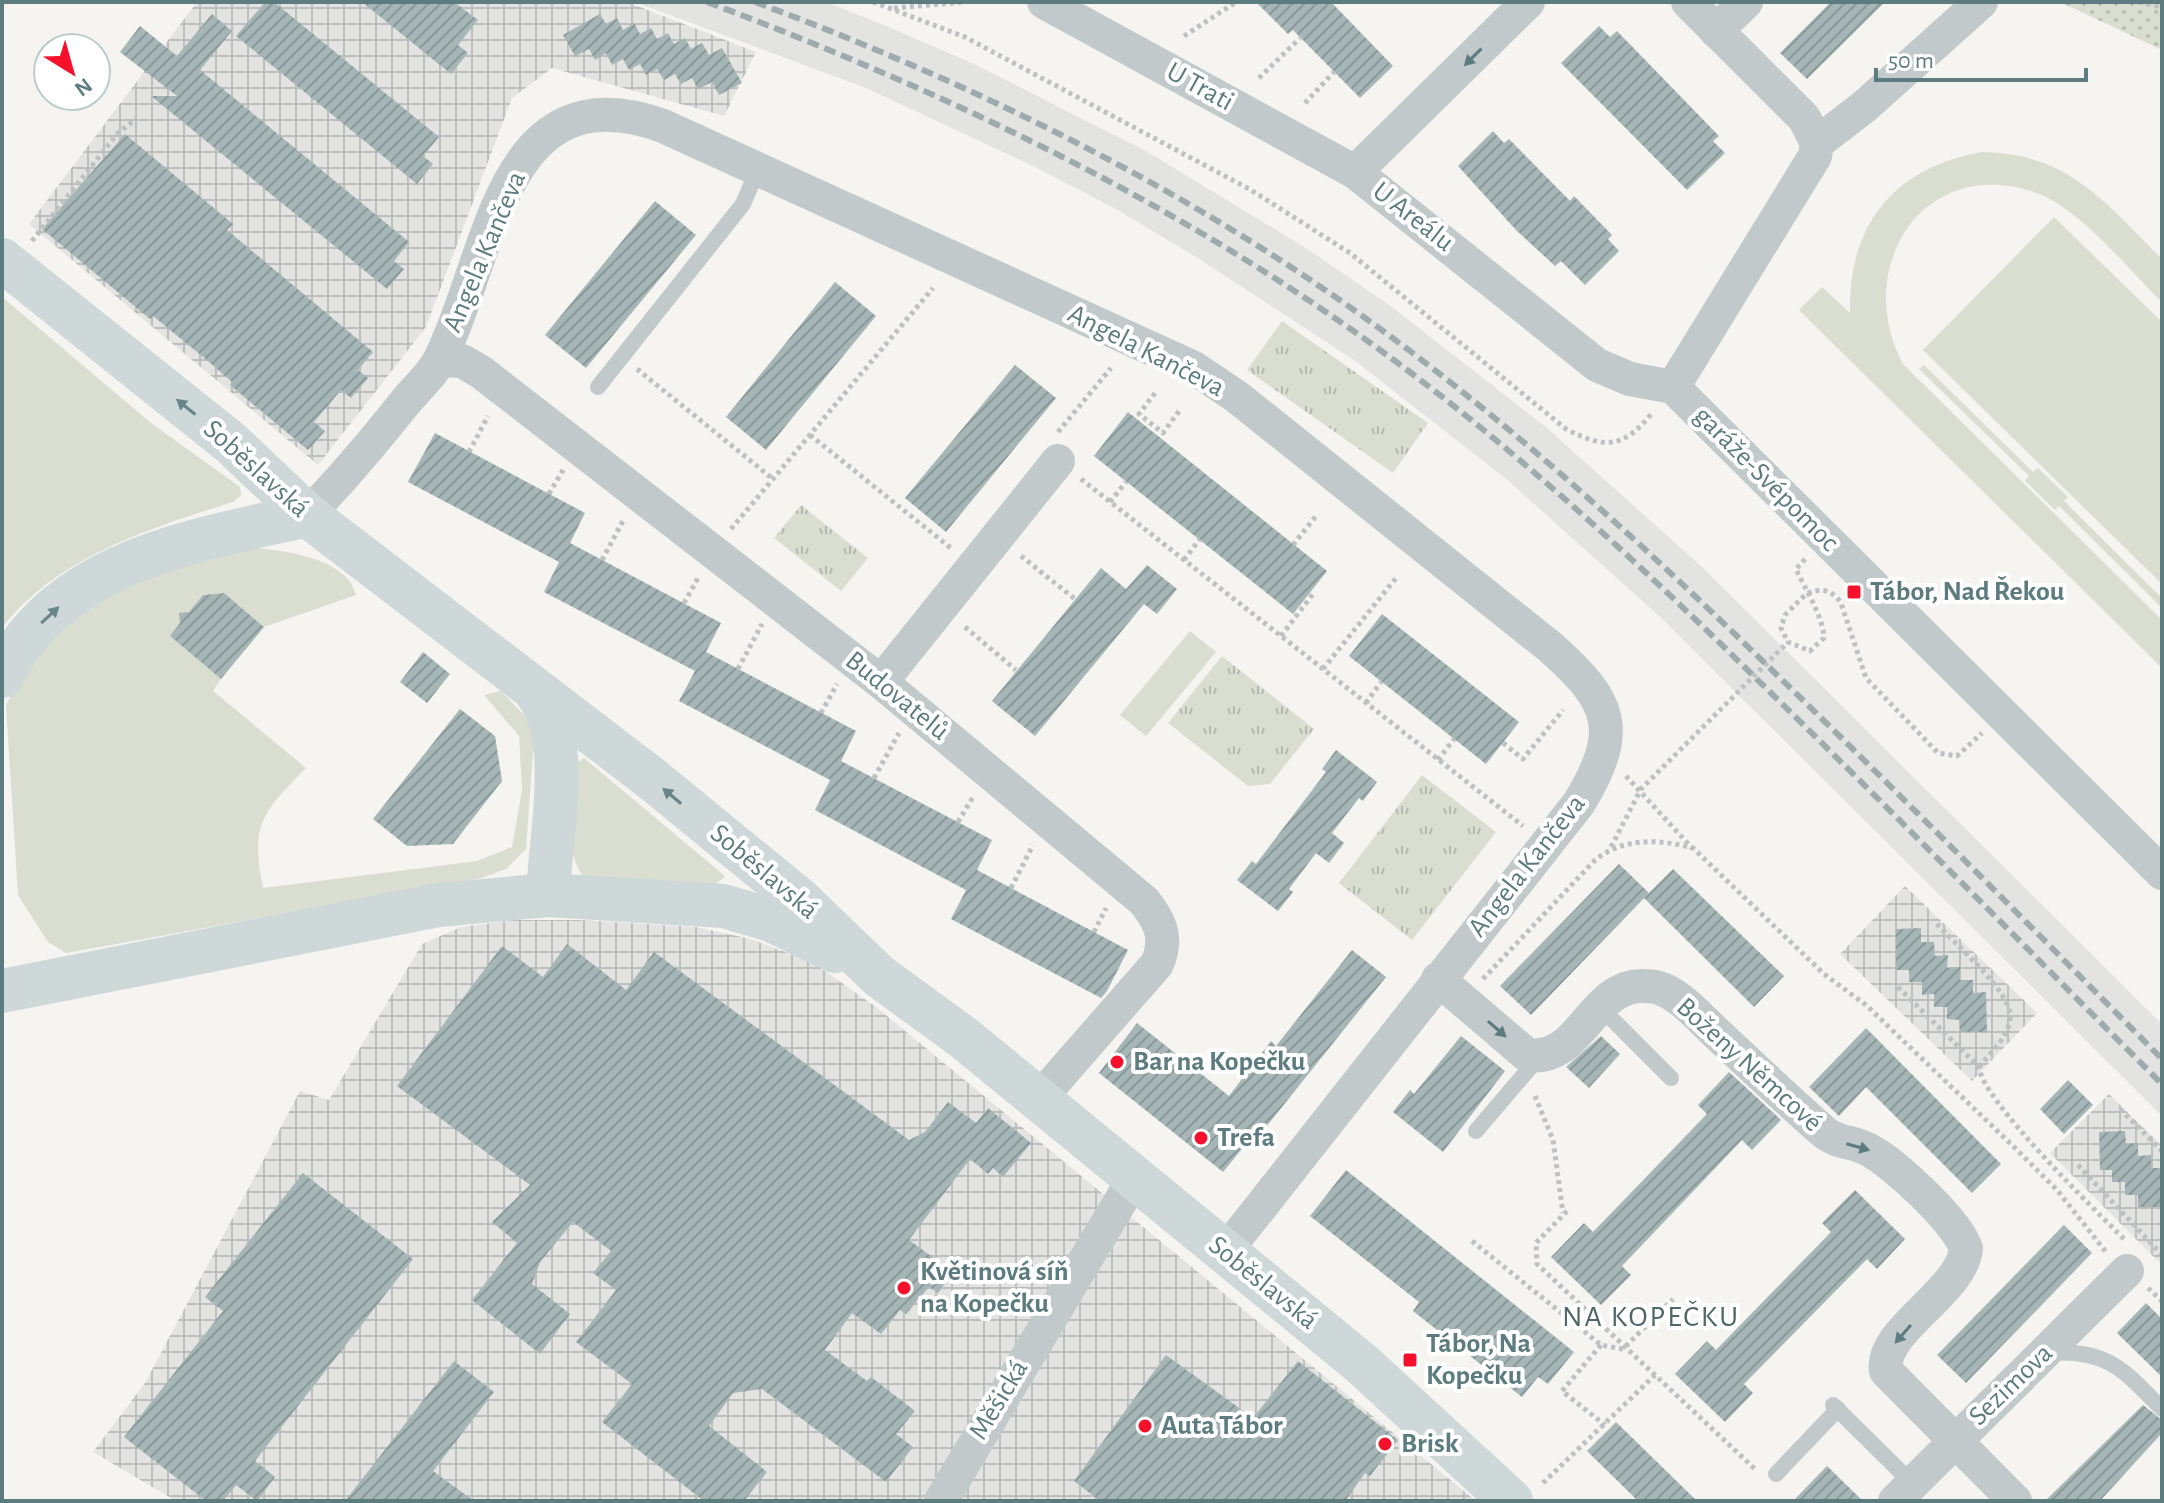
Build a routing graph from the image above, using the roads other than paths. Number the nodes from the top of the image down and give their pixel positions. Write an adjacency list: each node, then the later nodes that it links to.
1 (1044, 2): 9 (street, U Trati)
2 (1528, 2): 9 (street, U Areálu, one-way to 9)
3 (1688, 2): 6 (street)
4 (1746, 2): 6 (street)
5 (1981, 2): 7 (street)
6 (1716, 31): 7 (street)
7 (1817, 143): 13 (street, garáže-Svépomoc)
8 (758, 169): 11 (street, Angela Kančeva); 12 (lane); 22 (street, Angela Kančeva)
9 (1355, 172): 13 (street, U Areálu)
10 (16, 251): 15 (main road, Soběslavská, one-way to 10)
11 (440, 360): 15 (street, Angela Kančeva); 17 (street, Budovatelů)
12 (598, 387)
13 (1673, 387): 19 (street, garáže-Svépomoc)
14 (1058, 461): 17 (street)
15 (307, 515): 16 (main road, one-way to 15); 18 (main road, Soběslavská)
16 (2, 676)
17 (881, 682): 27 (street, Budovatelů)
18 (529, 685): 20 (main road); 21 (main road, Soběslavská, one-way to 18)
19 (2162, 873)
20 (548, 895): 21 (main road); 23 (main road)
21 (879, 976): 27 (main road, Soběslavská)
22 (1438, 979): 25 (street, one-way to 25); 30 (street, Angela Kančeva)
23 (2, 991)
24 (1601, 1008): 25 (street, Boženy Němcové); 26 (lane); 34 (street, Boženy Němcové, one-way to 34)
25 (1534, 1070): 28 (lane)
26 (1671, 1078)
27 (1039, 1099): 29 (main road, Soběslavská)
28 (1476, 1131)
29 (1135, 1177): 30 (main road, Soběslavská); 38 (street, Měšická)
30 (1225, 1252): 36 (main road, Soběslavská)
31 (2124, 1259): 32 (street, Sezimova)
32 (2045, 1353): 33 (lane); 34 (street, Sezimova)
33 (2162, 1409)
34 (1953, 1441): 37 (street, Sezimova); 39 (street, Boženy Němcové)
35 (1776, 1474): 37 (lane)
36 (1527, 1492)
37 (1904, 1492)
38 (941, 1501)
39 (2015, 1501)

